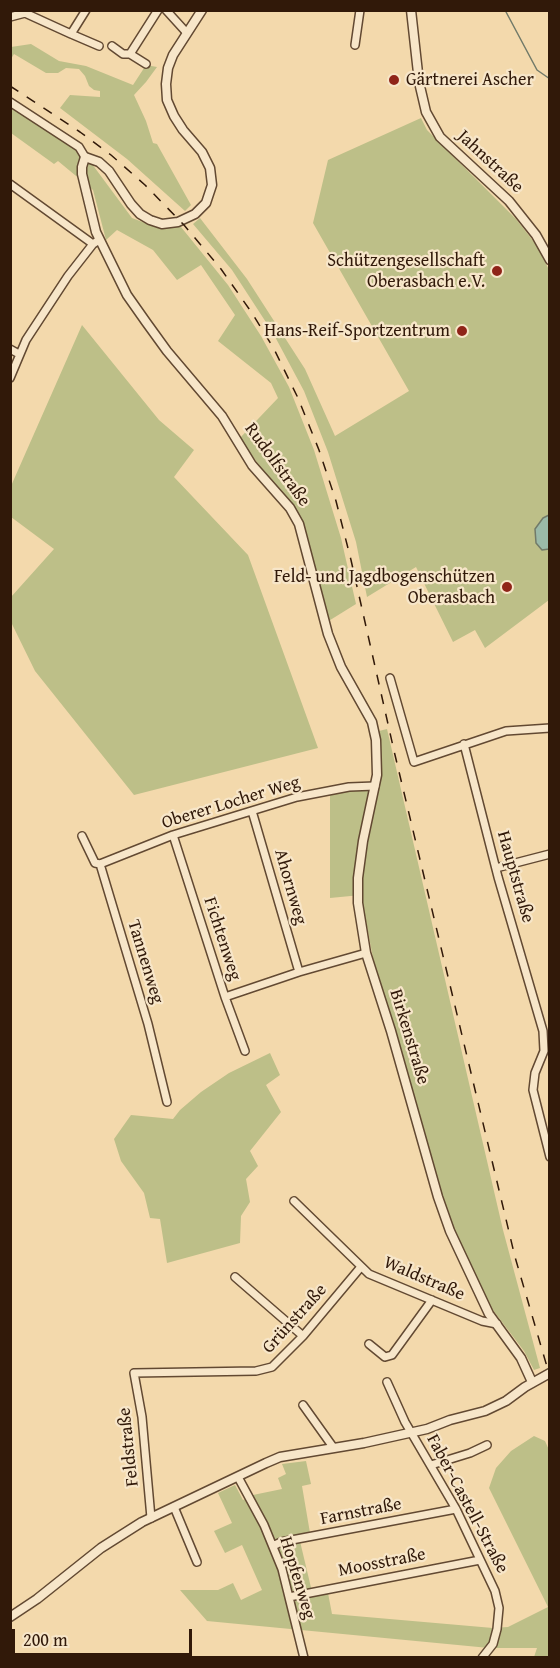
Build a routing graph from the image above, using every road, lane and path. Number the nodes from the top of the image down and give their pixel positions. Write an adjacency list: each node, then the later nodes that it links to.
1 (86, 10): 10 (street)
2 (158, 10): 14 (street)
3 (166, 10): 9 (street)
4 (202, 10): 9 (street)
5 (360, 10): 11 (street)
6 (411, 10): 20 (street, Jahnstraße)
7 (25, 12): 8 (street); 10 (street)
8 (10, 17)
9 (186, 32): 17 (street)
10 (71, 34): 12 (street)
11 (356, 45)
12 (99, 46)
13 (112, 46): 14 (street)
14 (130, 54): 15 (street)
15 (146, 64)
16 (10, 102): 17 (street)
17 (86, 157): 19 (street, Rudolfstraße)
18 (10, 184): 19 (street)
19 (96, 242): 22 (street); 27 (street, Rudolfstraße)
20 (549, 260)
21 (10, 349): 22 (street)
22 (19, 354): 23 (street)
23 (10, 378)
24 (390, 678): 26 (street)
25 (549, 728): 26 (street)
26 (464, 744): 33 (street, Hauptstraße)
27 (375, 786): 28 (street, Oberer Locher Weg); 34 (street, Birkenstraße)
28 (252, 811): 29 (street, Oberer Locher Weg); 35 (street, Ahornweg)
29 (173, 835): 32 (street, Oberer Locher Weg); 36 (street, Fichtenweg)
30 (82, 836): 32 (street, Tannenweg)
31 (549, 854): 33 (street)
32 (100, 864): 39 (street, Tannenweg)
33 (496, 868): 38 (street, Hauptstraße)
34 (366, 953): 35 (street); 44 (street, Birkenstraße)
35 (299, 972): 36 (street)
36 (225, 997): 37 (street, Fichtenweg)
37 (245, 1051)
38 (547, 1051): 40 (street, Hauptstraße)
39 (167, 1102)
40 (549, 1157)
41 (294, 1202): 42 (street, Waldstraße)
42 (360, 1268): 45 (street, Waldstraße); 47 (street, Grünstraße)
43 (235, 1277): 47 (street)
44 (477, 1289): 46 (street, Waldstraße)
45 (432, 1300): 46 (street, Waldstraße); 48 (street)
46 (497, 1324): 52 (street, Waldstraße)
47 (303, 1336): 49 (street, Grünstraße)
48 (369, 1344)
49 (134, 1373): 61 (street, Feldstraße)
50 (546, 1374): 52 (street)
51 (387, 1382): 54 (street, Faber-Castell-Straße)
52 (532, 1382): 54 (street)
53 (303, 1405): 56 (street)
54 (411, 1432): 56 (street); 57 (street, Faber-Castell-Straße)
55 (487, 1445): 57 (street)
56 (333, 1447): 58 (street)
57 (431, 1465): 60 (street, Faber-Castell-Straße)
58 (238, 1477): 59 (street); 62 (street, Hopfenweg)
59 (174, 1507): 61 (street); 64 (street)
60 (456, 1509): 62 (street, Farnstraße); 63 (street, Faber-Castell-Straße)
61 (151, 1518): 66 (street)
62 (273, 1546): 65 (street, Hopfenweg)
63 (480, 1560): 65 (street, Moosstraße); 68 (street, Faber-Castell-Straße)
64 (197, 1562)
65 (290, 1597): 67 (street, Hopfenweg)
66 (10, 1617)
67 (304, 1658)
68 (482, 1658)

